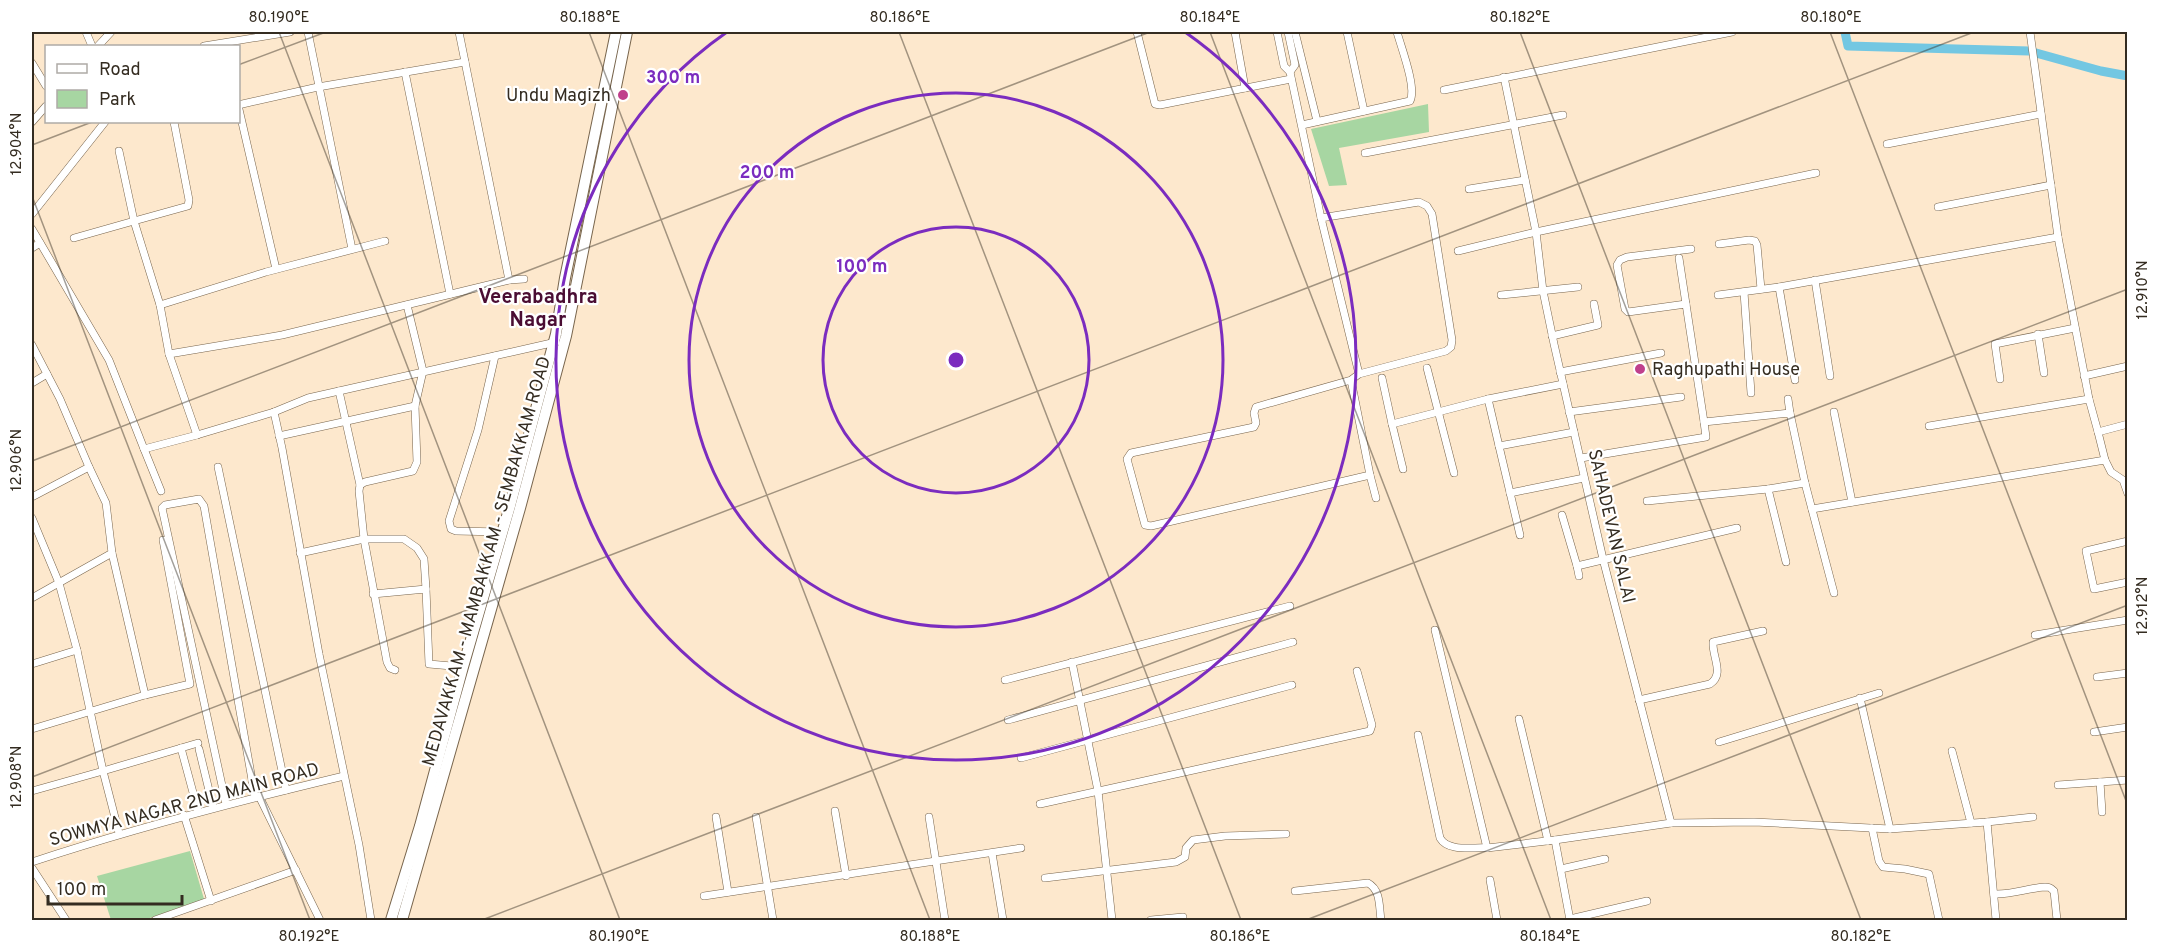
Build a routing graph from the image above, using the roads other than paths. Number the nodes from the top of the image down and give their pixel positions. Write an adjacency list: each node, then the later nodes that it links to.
1 (111, 32): 17 (street)
2 (290, 32): 18 (street)
3 (308, 32): 25 (street)
4 (459, 32): 19 (street)
5 (616, 32): 82 (main road, MEDAVAKKAM - MAMBAKKAM - SEMBAKKAM ROAD)
6 (627, 32): 82 (main road, MEDAVAKKAM - MAMBAKKAM - SEMBAKKAM ROAD)
7 (1137, 32): 26 (street)
8 (1234, 32): 26 (street)
9 (1277, 32): 16 (street)
10 (1295, 32): 34 (street)
11 (1347, 32): 30 (street)
12 (1397, 32): 30 (street)
13 (1732, 32): 23 (street)
14 (2030, 32): 32 (street)
15 (1289, 35): 16 (street); 22 (street)
16 (1279, 41): 22 (street)
17 (99, 45)
18 (210, 45)
19 (465, 62): 21 (street); 65 (street)
20 (32, 63): 24 (street)
21 (405, 72): 25 (street); 72 (street)
22 (1290, 76): 26 (street); 38 (street)
23 (1504, 76): 27 (street); 39 (street, SAHADEVAN SALAI)
24 (45, 84)
25 (318, 87): 28 (street); 59 (street)
26 (1245, 88)
27 (1444, 90)
28 (240, 105)
29 (45, 107): 35 (street)
30 (1364, 111): 34 (street)
31 (240, 114): 63 (street)
32 (2041, 114): 40 (street); 45 (street)
33 (1563, 115): 39 (street)
34 (1317, 121): 38 (street)
35 (32, 122)
36 (104, 123): 48 (street)
37 (174, 123): 50 (street)
38 (1302, 125): 49 (street)
39 (1514, 126): 42 (street); 44 (street, SAHADEVAN SALAI)
40 (1887, 144)
41 (119, 151): 50 (street)
42 (1365, 153)
43 (1816, 173): 52 (street)
44 (1525, 180): 46 (street); 52 (street, SAHADEVAN SALAI)
45 (2051, 185): 47 (street); 53 (street)
46 (1469, 189)
47 (1938, 207)
48 (32, 214)
49 (1321, 218): 93 (street); 93 (street)
50 (134, 221): 54 (street); 77 (street)
51 (32, 229): 56 (street)
52 (1536, 232): 61 (street); 70 (street, SAHADEVAN SALAI)
53 (2058, 237): 66 (street); 79 (street)
54 (74, 238)
55 (385, 242): 59 (street)
56 (39, 243): 58 (street); 124 (street)
57 (1719, 244): 69 (street)
58 (32, 248)
59 (352, 249): 63 (street)
60 (1691, 249): 76 (street)
61 (1458, 251)
62 (1679, 258): 76 (street)
63 (276, 269): 77 (street)
64 (524, 279): 65 (street)
65 (508, 280): 72 (street)
66 (1815, 280): 68 (street); 94 (street)
67 (1578, 287): 70 (street)
68 (1779, 287): 69 (street); 99 (street)
69 (1761, 289): 71 (street)
70 (1543, 291): 73 (street); 81 (street, SAHADEVAN SALAI)
71 (1744, 292): 74 (street); 103 (street)
72 (450, 294): 78 (street)
73 (1501, 295)
74 (1718, 295)
75 (1593, 304): 81 (street)
76 (1686, 304): 115 (street)
77 (160, 305): 85 (street)
78 (407, 305): 85 (street); 89 (street)
79 (2075, 328): 80 (street); 95 (street)
80 (2038, 334): 91 (street); 97 (street)
81 (1552, 336): 90 (street, SAHADEVAN SALAI)
82 (559, 342): 86 (street); 144 (main road, MEDAVAKKAM - MAMBAKKAM - SEMBAKKAM ROAD)
83 (32, 345): 92 (street)
84 (1661, 353): 90 (street)
85 (169, 354): 121 (street)
86 (495, 356): 89 (street); 149 (street)
87 (2127, 366): 95 (street)
88 (1427, 368): 110 (street)
89 (423, 371): 102 (street); 108 (street)
90 (1560, 372): 101 (street, SAHADEVAN SALAI)
91 (2044, 373)
92 (47, 374): 100 (street); 127 (street)
93 (1359, 374): 98 (street)
94 (1830, 376)
95 (2085, 376): 107 (street)
96 (1382, 378): 116 (street)
97 (2000, 379)
98 (1351, 380): 131 (street); 131 (street)
99 (1795, 380)
100 (32, 383)
101 (1563, 384): 105 (street); 111 (street, SAHADEVAN SALAI)
102 (339, 390): 109 (street); 114 (street)
103 (1751, 393)
104 (1681, 397): 111 (street)
105 (1488, 399): 110 (street); 123 (street)
106 (1788, 399): 113 (street)
107 (2089, 399): 118 (street); 120 (street)
108 (415, 406): 114 (street); 135 (street)
109 (274, 412): 121 (street); 122 (street)
110 (1437, 412): 116 (street); 130 (street)
111 (1569, 412): 119 (street, SAHADEVAN SALAI)
112 (1834, 412): 143 (street)
113 (1790, 413): 115 (street); 134 (street)
114 (346, 421): 122 (street); 135 (street)
115 (1704, 422): 125 (street)
116 (1392, 424): 129 (street)
117 (2127, 424): 120 (street)
118 (1929, 426)
119 (1574, 432): 123 (street); 125 (street, SAHADEVAN SALAI)
120 (2098, 432): 126 (street)
121 (197, 435): 124 (street)
122 (279, 436): 155 (street)
123 (1499, 446): 138 (street)
124 (144, 449): 137 (street)
125 (1581, 458): 132 (street, SAHADEVAN SALAI)
126 (2105, 460): 133 (street); 143 (street)
127 (89, 467): 140 (street); 154 (street)
128 (218, 467): 204 (street)
129 (1403, 469)
130 (1454, 473)
131 (1370, 476): 141 (street)
132 (1584, 478): 138 (street); 156 (street, SAHADEVAN SALAI)
133 (2125, 478): 139 (street)
134 (1805, 483): 136 (street); 145 (street)
135 (360, 485): 151 (street)
136 (1768, 489): 142 (street); 157 (street)
137 (161, 491)
138 (1510, 492): 150 (street)
139 (2127, 494)
140 (32, 497)
141 (1376, 498)
142 (1647, 501)
143 (1852, 502): 145 (street)
144 (515, 507): 149 (main road, MEDAVAKKAM - MAMBAKKAM - SEMBAKKAM ROAD); 255 (main road, MEDAVAKKAM - MAMBAKKAM - SEMBAKKAM ROAD)
145 (1812, 509): 163 (street)
146 (1562, 514): 158 (street)
147 (32, 518): 161 (street)
148 (1737, 528): 156 (street)
149 (502, 532): 175 (main road, MEDAVAKKAM - MAMBAKKAM - SEMBAKKAM ROAD)
150 (1520, 535)
151 (364, 539): 155 (street); 162 (street); 164 (street)
152 (163, 540): 183 (street)
153 (2127, 541): 160 (street)
154 (112, 553): 161 (street); 183 (street)
155 (300, 553): 200 (street)
156 (1603, 559): 158 (street); 186 (street, SAHADEVAN SALAI)
157 (1786, 562)
158 (1577, 566): 159 (street)
159 (1580, 576)
160 (2127, 582)
161 (58, 583): 165 (street); 172 (street)
162 (426, 589): 164 (street); 175 (street)
163 (1834, 593)
164 (374, 594): 176 (street)
165 (32, 598)
166 (1290, 606): 173 (street)
167 (2127, 620): 170 (street)
168 (1435, 630): 228 (street)
169 (1763, 631): 186 (street)
170 (2035, 635)
171 (1293, 642): 185 (street)
172 (77, 650): 174 (street); 187 (street)
173 (1072, 662): 180 (street); 185 (street)
174 (32, 664)
175 (463, 667): 254 (main road, MEDAVAKKAM - MAMBAKKAM - SEMBAKKAM ROAD)
176 (394, 670)
177 (1357, 671): 206 (street)
178 (2127, 673): 179 (street)
179 (2097, 677)
180 (1005, 680)
181 (1292, 685): 194 (street)
182 (1879, 693): 184 (street)
183 (145, 695): 187 (street)
184 (1860, 698): 195 (street); 223 (street)
185 (1079, 700): 188 (street); 194 (street)
186 (1639, 700): 220 (street, SAHADEVAN SALAI)
187 (91, 711): 191 (street); 199 (street)
188 (1008, 720)
189 (1519, 720): 226 (street)
190 (2127, 727): 192 (street)
191 (32, 729)
192 (2094, 732)
193 (1418, 735): 228 (street)
194 (1088, 740): 198 (street); 206 (street)
195 (1719, 742)
196 (180, 748): 199 (street); 210 (street); 212 (street)
197 (1952, 751): 221 (street)
198 (1021, 758)
199 (103, 771): 205 (street); 224 (street)
200 (344, 776): 204 (street, SOWMYA NAGAR 2ND MAIN ROAD); 248 (street)
201 (2127, 780): 202 (street)
202 (2100, 782): 203 (street); 213 (street)
203 (2058, 785)
204 (286, 790): 207 (street, SOWMYA NAGAR 2ND MAIN ROAD)
205 (32, 791)
206 (1098, 791): 209 (street); 236 (street)
207 (257, 797): 208 (street, SOWMYA NAGAR 2ND MAIN ROAD); 208 (street); 235 (street)
208 (226, 804): 210 (street, SOWMYA NAGAR 2ND MAIN ROAD)
209 (1040, 804)
210 (213, 807): 212 (street, SOWMYA NAGAR 2ND MAIN ROAD)
211 (835, 811): 237 (street)
212 (198, 812): 214 (street, SOWMYA NAGAR 2ND MAIN ROAD)
213 (2102, 812)
214 (184, 815): 224 (street, SOWMYA NAGAR 2ND MAIN ROAD); 245 (street)
215 (716, 817): 242 (street)
216 (929, 817): 232 (street)
217 (2033, 817): 219 (street)
218 (756, 818): 240 (street)
219 (1987, 822): 221 (street); 243 (street)
220 (1671, 823): 222 (street); 226 (street)
221 (1971, 823): 223 (street)
222 (1872, 828): 223 (street); 262 (street)
223 (1890, 829)
224 (119, 834): 231 (street, SOWMYA NAGAR 2ND MAIN ROAD)
225 (1286, 834): 236 (street)
226 (1552, 840): 228 (street); 234 (street)
227 (1021, 848): 229 (street)
228 (1487, 848)
229 (992, 853): 232 (street); 257 (street)
230 (1605, 859): 234 (street)
231 (32, 862)
232 (936, 862): 237 (street); 249 (street)
233 (32, 868): 251 (street)
234 (1561, 869): 250 (street)
235 (296, 870): 245 (street); 253 (street)
236 (1106, 870): 238 (street); 258 (street)
237 (846, 876): 240 (street)
238 (1045, 878)
239 (1490, 880): 261 (street)
240 (768, 887): 242 (street); 256 (street)
241 (1295, 891): 260 (street)
242 (728, 892): 244 (street)
243 (1994, 894): 263 (street); 264 (street)
244 (704, 896)
245 (211, 901): 252 (street)
246 (1647, 901): 250 (street)
247 (1183, 917): 259 (street)
248 (370, 920)
249 (942, 920)
250 (1570, 920)
251 (66, 921)
252 (155, 921)
253 (320, 921)
254 (391, 921)
255 (402, 921)
256 (773, 921)
257 (1003, 921)
258 (1112, 921)
259 (1151, 921)
260 (1381, 921)
261 (1497, 921)
262 (1939, 921)
263 (1996, 921)
264 (2057, 921)

